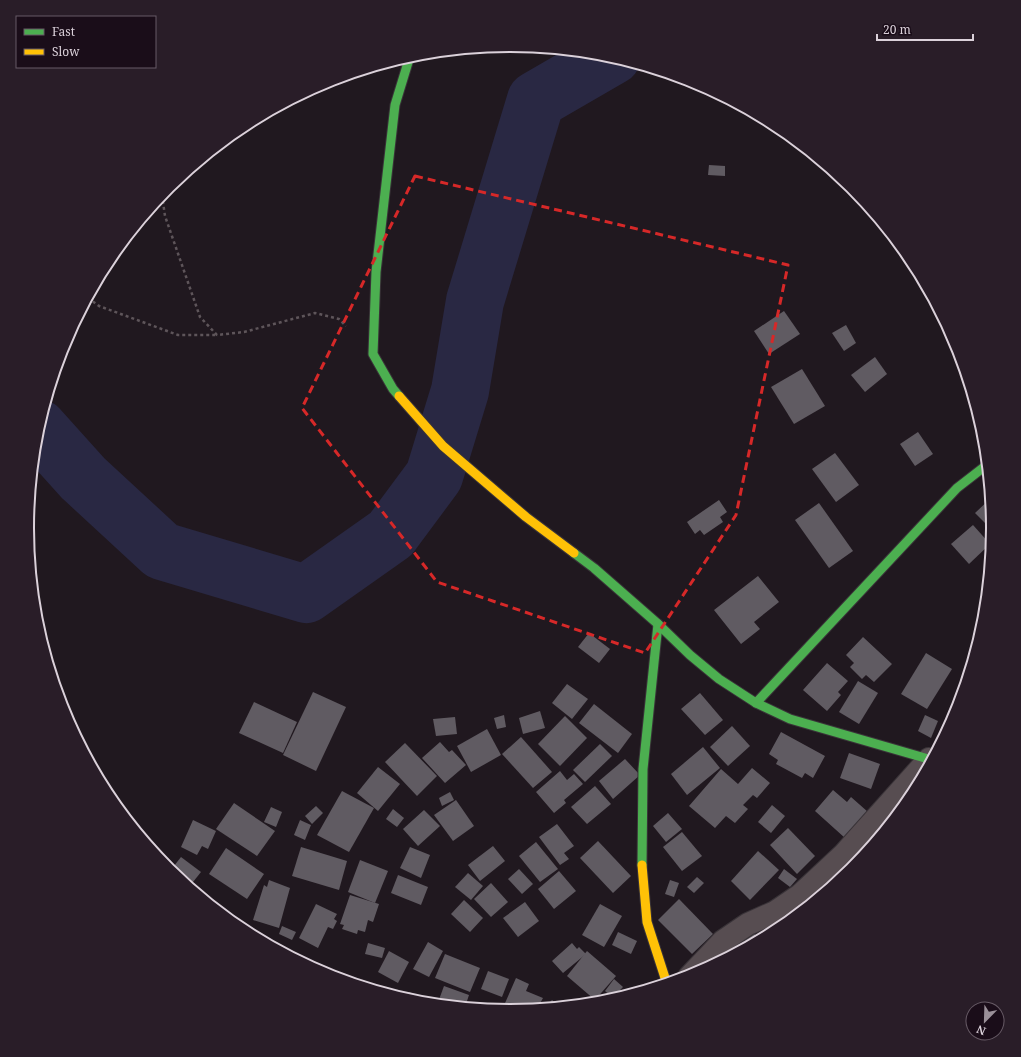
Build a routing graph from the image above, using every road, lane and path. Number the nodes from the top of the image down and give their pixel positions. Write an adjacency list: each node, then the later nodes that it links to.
1 (408, 63): 5 (street)
2 (163, 203): 4 (path)
3 (92, 301): 4 (path)
4 (217, 335): 5 (path)
5 (373, 354): 7 (street)
6 (983, 468): 8 (street)
7 (658, 624): 8 (street); 13 (street)
8 (756, 704): 9 (street)
9 (928, 758)
10 (917, 778): 11 (street)
11 (881, 823): 12 (street)
12 (699, 966)
13 (666, 979)

